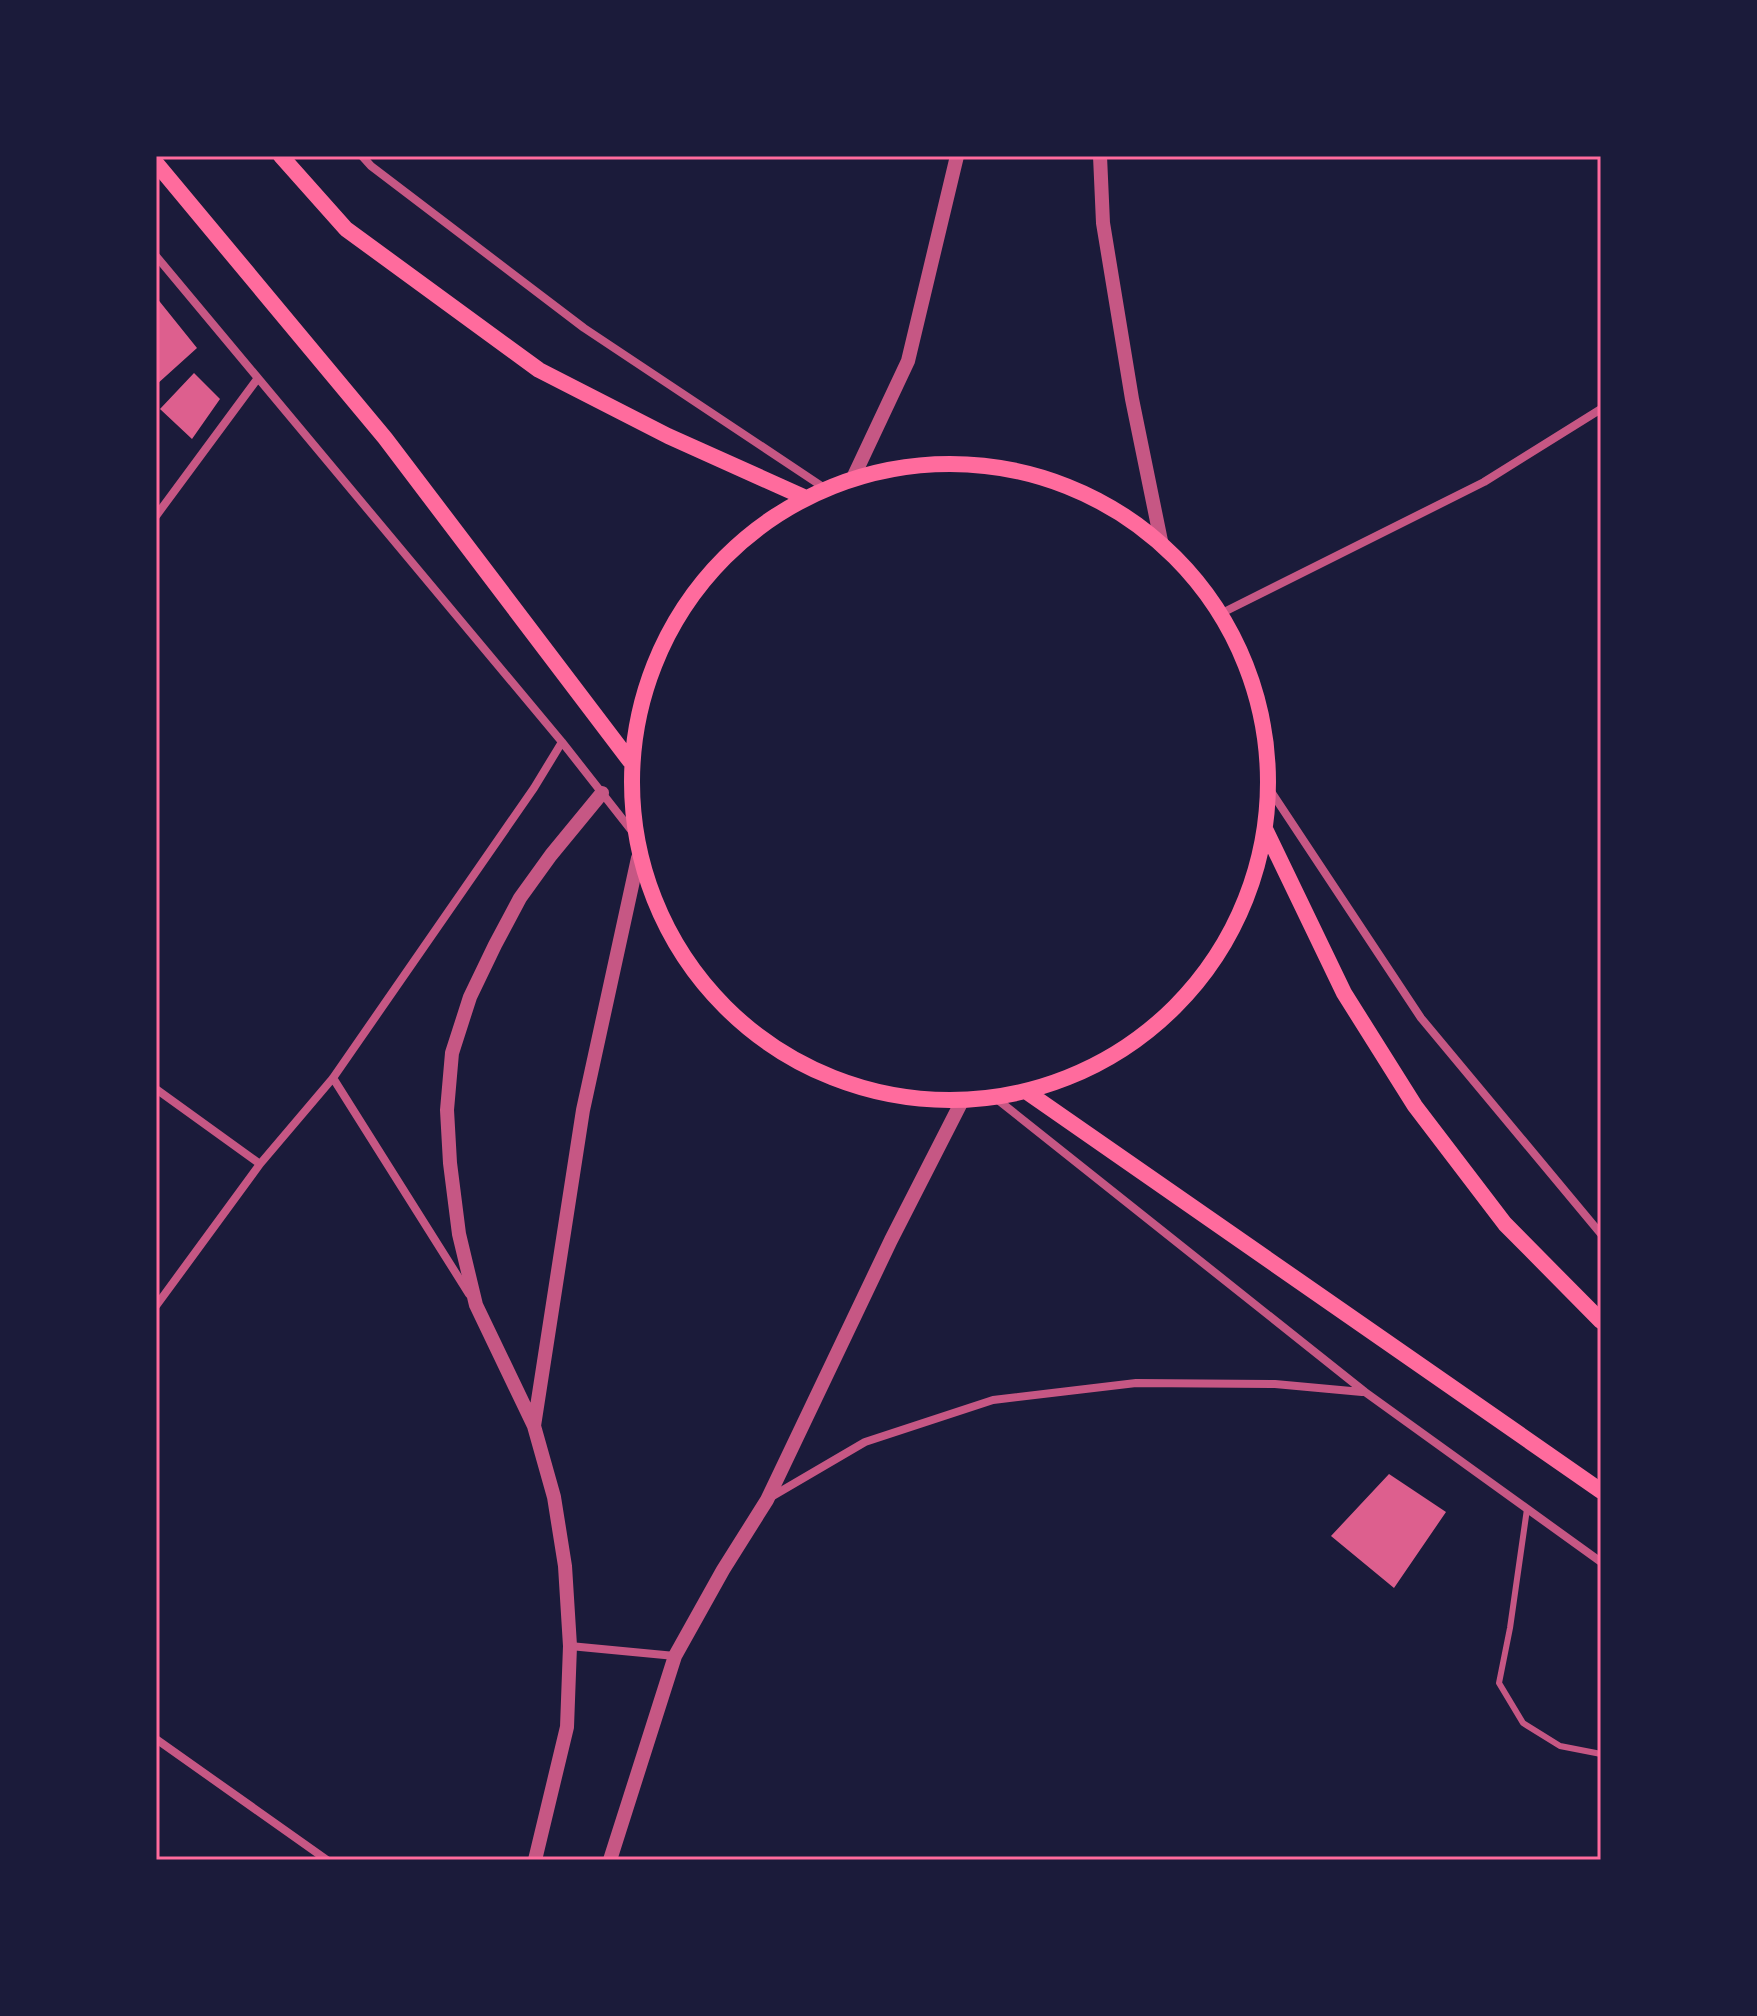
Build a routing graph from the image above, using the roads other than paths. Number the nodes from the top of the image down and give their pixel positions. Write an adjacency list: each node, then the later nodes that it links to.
1 (281, 156): 12 (main road)
2 (362, 156): 5 (street)
3 (957, 156): 10 (street)
4 (1100, 156): 14 (street)
5 (372, 161): 11 (street)
6 (156, 163): 17 (main road)
7 (156, 256): 8 (street)
8 (258, 378): 13 (street); 16 (street)
9 (1601, 409): 15 (street)
10 (852, 480): 11 (main road); 14 (main road)
11 (826, 489): 12 (main road)
12 (806, 498): 17 (main road)
13 (156, 516)
14 (1161, 541): 15 (main road)
15 (1222, 613): 19 (main road)
16 (562, 742): 18 (street); 23 (street)
17 (630, 761): 21 (main road)
18 (602, 793): 21 (street); 30 (street)
19 (1272, 793): 20 (main road); 29 (street)
20 (1266, 831): 25 (main road); 32 (main road)
21 (635, 835): 22 (main road)
22 (638, 858): 27 (main road); 34 (street)
23 (333, 1078): 28 (street); 30 (street)
24 (156, 1089): 28 (street)
25 (1027, 1092): 26 (main road); 35 (main road)
26 (993, 1096): 27 (main road); 33 (street)
27 (963, 1099): 36 (street)
28 (260, 1164): 31 (street)
29 (1601, 1234)
30 (476, 1305): 34 (street)
31 (156, 1306)
32 (1601, 1321)
33 (1365, 1392): 36 (street); 37 (street)
34 (534, 1426): 39 (street)
35 (1601, 1491)
36 (767, 1500): 40 (street)
37 (1527, 1509): 38 (street); 42 (lane)
38 (1601, 1562)
39 (570, 1646): 40 (street); 44 (street)
40 (675, 1656): 45 (street)
41 (156, 1739): 43 (street)
42 (1601, 1754)
43 (327, 1860)
44 (535, 1860)
45 (610, 1860)

